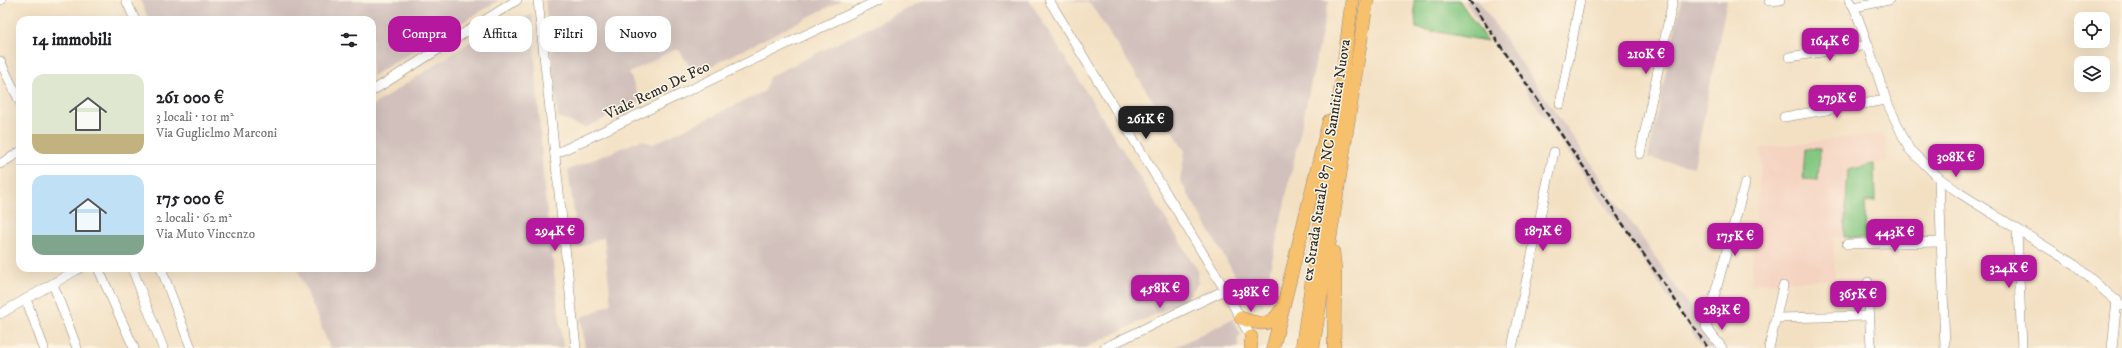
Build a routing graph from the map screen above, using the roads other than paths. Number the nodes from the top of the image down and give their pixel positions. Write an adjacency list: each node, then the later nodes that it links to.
1 (126, 0): 14 (street)
2 (517, 0): 19 (street)
3 (538, 0): 26 (street)
4 (879, 0): 26 (street, Viale Remo De Feo)
5 (1049, 0): 42 (street)
6 (1352, 0): 18 (highway, ex Strada Statale 87 NC Sannitica Nuova)
7 (1367, 0): 32 (highway, ex Strada Statale 87 NC Sannitica Nuova)
8 (1580, 0): 22 (street)
9 (1672, 0): 27 (street)
10 (1780, 0): 12 (street)
11 (1889, 0): 13 (street)
12 (1769, 1)
13 (1851, 4): 15 (street)
14 (133, 16)
15 (1868, 45): 16 (street); 21 (street)
16 (1789, 57)
17 (0, 61): 20 (street)
18 (1343, 74): 45 (highway); 59 (highway, ex Strada Statale 87 NC Sannitica Nuova)
19 (376, 88)
20 (16, 94)
21 (1886, 100): 23 (street); 29 (street)
22 (1560, 104)
23 (1784, 117)
24 (1554, 152): 62 (street)
25 (16, 154): 28 (street)
26 (555, 154): 56 (street)
27 (1640, 154)
28 (0, 164)
29 (1939, 178): 31 (street); 33 (street)
30 (1745, 182): 63 (street)
31 (2017, 229): 44 (street); 67 (street)
32 (1331, 235): 60 (highway, ex Strada Statale 87 NC Sannitica Nuova); 61 (highway)
33 (1941, 242): 34 (street); 66 (street)
34 (1847, 244)
35 (73, 272): 40 (street)
36 (100, 272): 53 (street)
37 (134, 272): 54 (street)
38 (162, 272): 55 (street)
39 (1868, 282): 47 (street)
40 (53, 284): 43 (street); 52 (street)
41 (1783, 286): 49 (street)
42 (1225, 290): 48 (street); 57 (street)
43 (26, 299): 46 (street); 51 (street)
44 (2119, 303): 68 (street)
45 (1283, 305): 48 (highway); 58 (highway)
46 (0, 314)
47 (1869, 316): 49 (street); 65 (street)
48 (1241, 318): 50 (street)
49 (1776, 318): 64 (street)
50 (1252, 344)
51 (44, 348)
52 (77, 348)
53 (134, 348)
54 (162, 348)
55 (191, 348)
56 (576, 348)
57 (1104, 348)
58 (1273, 348)
59 (1302, 348)
60 (1313, 348)
61 (1334, 348)
62 (1512, 348)
63 (1722, 348)
64 (1769, 348)
65 (1871, 348)
66 (1945, 348)
67 (2022, 348)
68 (2112, 348)

